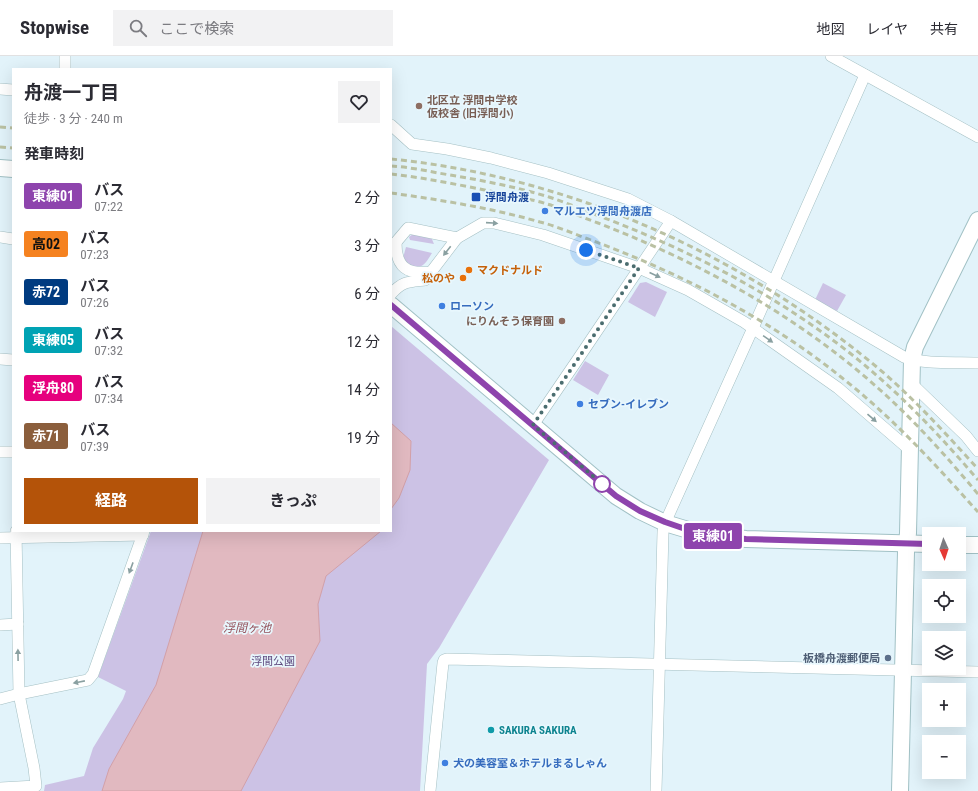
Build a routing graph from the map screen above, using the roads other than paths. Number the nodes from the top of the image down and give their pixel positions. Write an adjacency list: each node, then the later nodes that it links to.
1 (65, 56): 3 (street)
2 (831, 56): 4 (street)
3 (66, 68)
4 (865, 75): 8 (street); 19 (street)
5 (0, 88): 6 (street)
6 (12, 90)
7 (392, 126): 12 (street)
8 (978, 137)
9 (0, 168): 10 (main road)
10 (12, 169)
11 (978, 220): 25 (main road)
12 (671, 221): 17 (street); 19 (street)
13 (0, 238): 15 (street)
14 (457, 238): 16 (street); 17 (street, one-way to 17); 18 (street, one-way to 18)
15 (12, 239)
16 (394, 246): 18 (street)
17 (639, 268): 22 (street, one-way to 22); 28 (street)
18 (431, 272): 20 (street)
19 (774, 281): 22 (street); 25 (street)
20 (392, 293)
21 (392, 306): 28 (main road)
22 (753, 328): 32 (street, one-way to 32); 33 (street)
23 (0, 359): 24 (street)
24 (12, 360)
25 (912, 360): 26 (street); 27 (main road)
26 (978, 363)
27 (912, 384): 29 (street); 32 (main road)
28 (533, 425): 33 (main road)
29 (978, 451)
30 (0, 452): 31 (street)
31 (12, 452)
32 (911, 452): 37 (main road)
33 (665, 522): 37 (main road); 43 (street)
34 (144, 533): 35 (street); 46 (street, one-way to 46)
35 (16, 534): 36 (street); 41 (street)
36 (0, 538)
37 (907, 544): 38 (main road); 44 (main road)
38 (922, 544)
39 (966, 545): 40 (main road)
40 (978, 545)
41 (18, 624): 42 (street); 46 (street, one-way to 41)
42 (0, 625)
43 (660, 664): 44 (street); 49 (street); 50 (street)
44 (903, 670): 45 (street); 51 (main road)
45 (978, 672)
46 (19, 694): 47 (street); 48 (street)
47 (0, 699)
48 (0, 788)
49 (430, 791)
50 (656, 791)
51 (900, 791)

